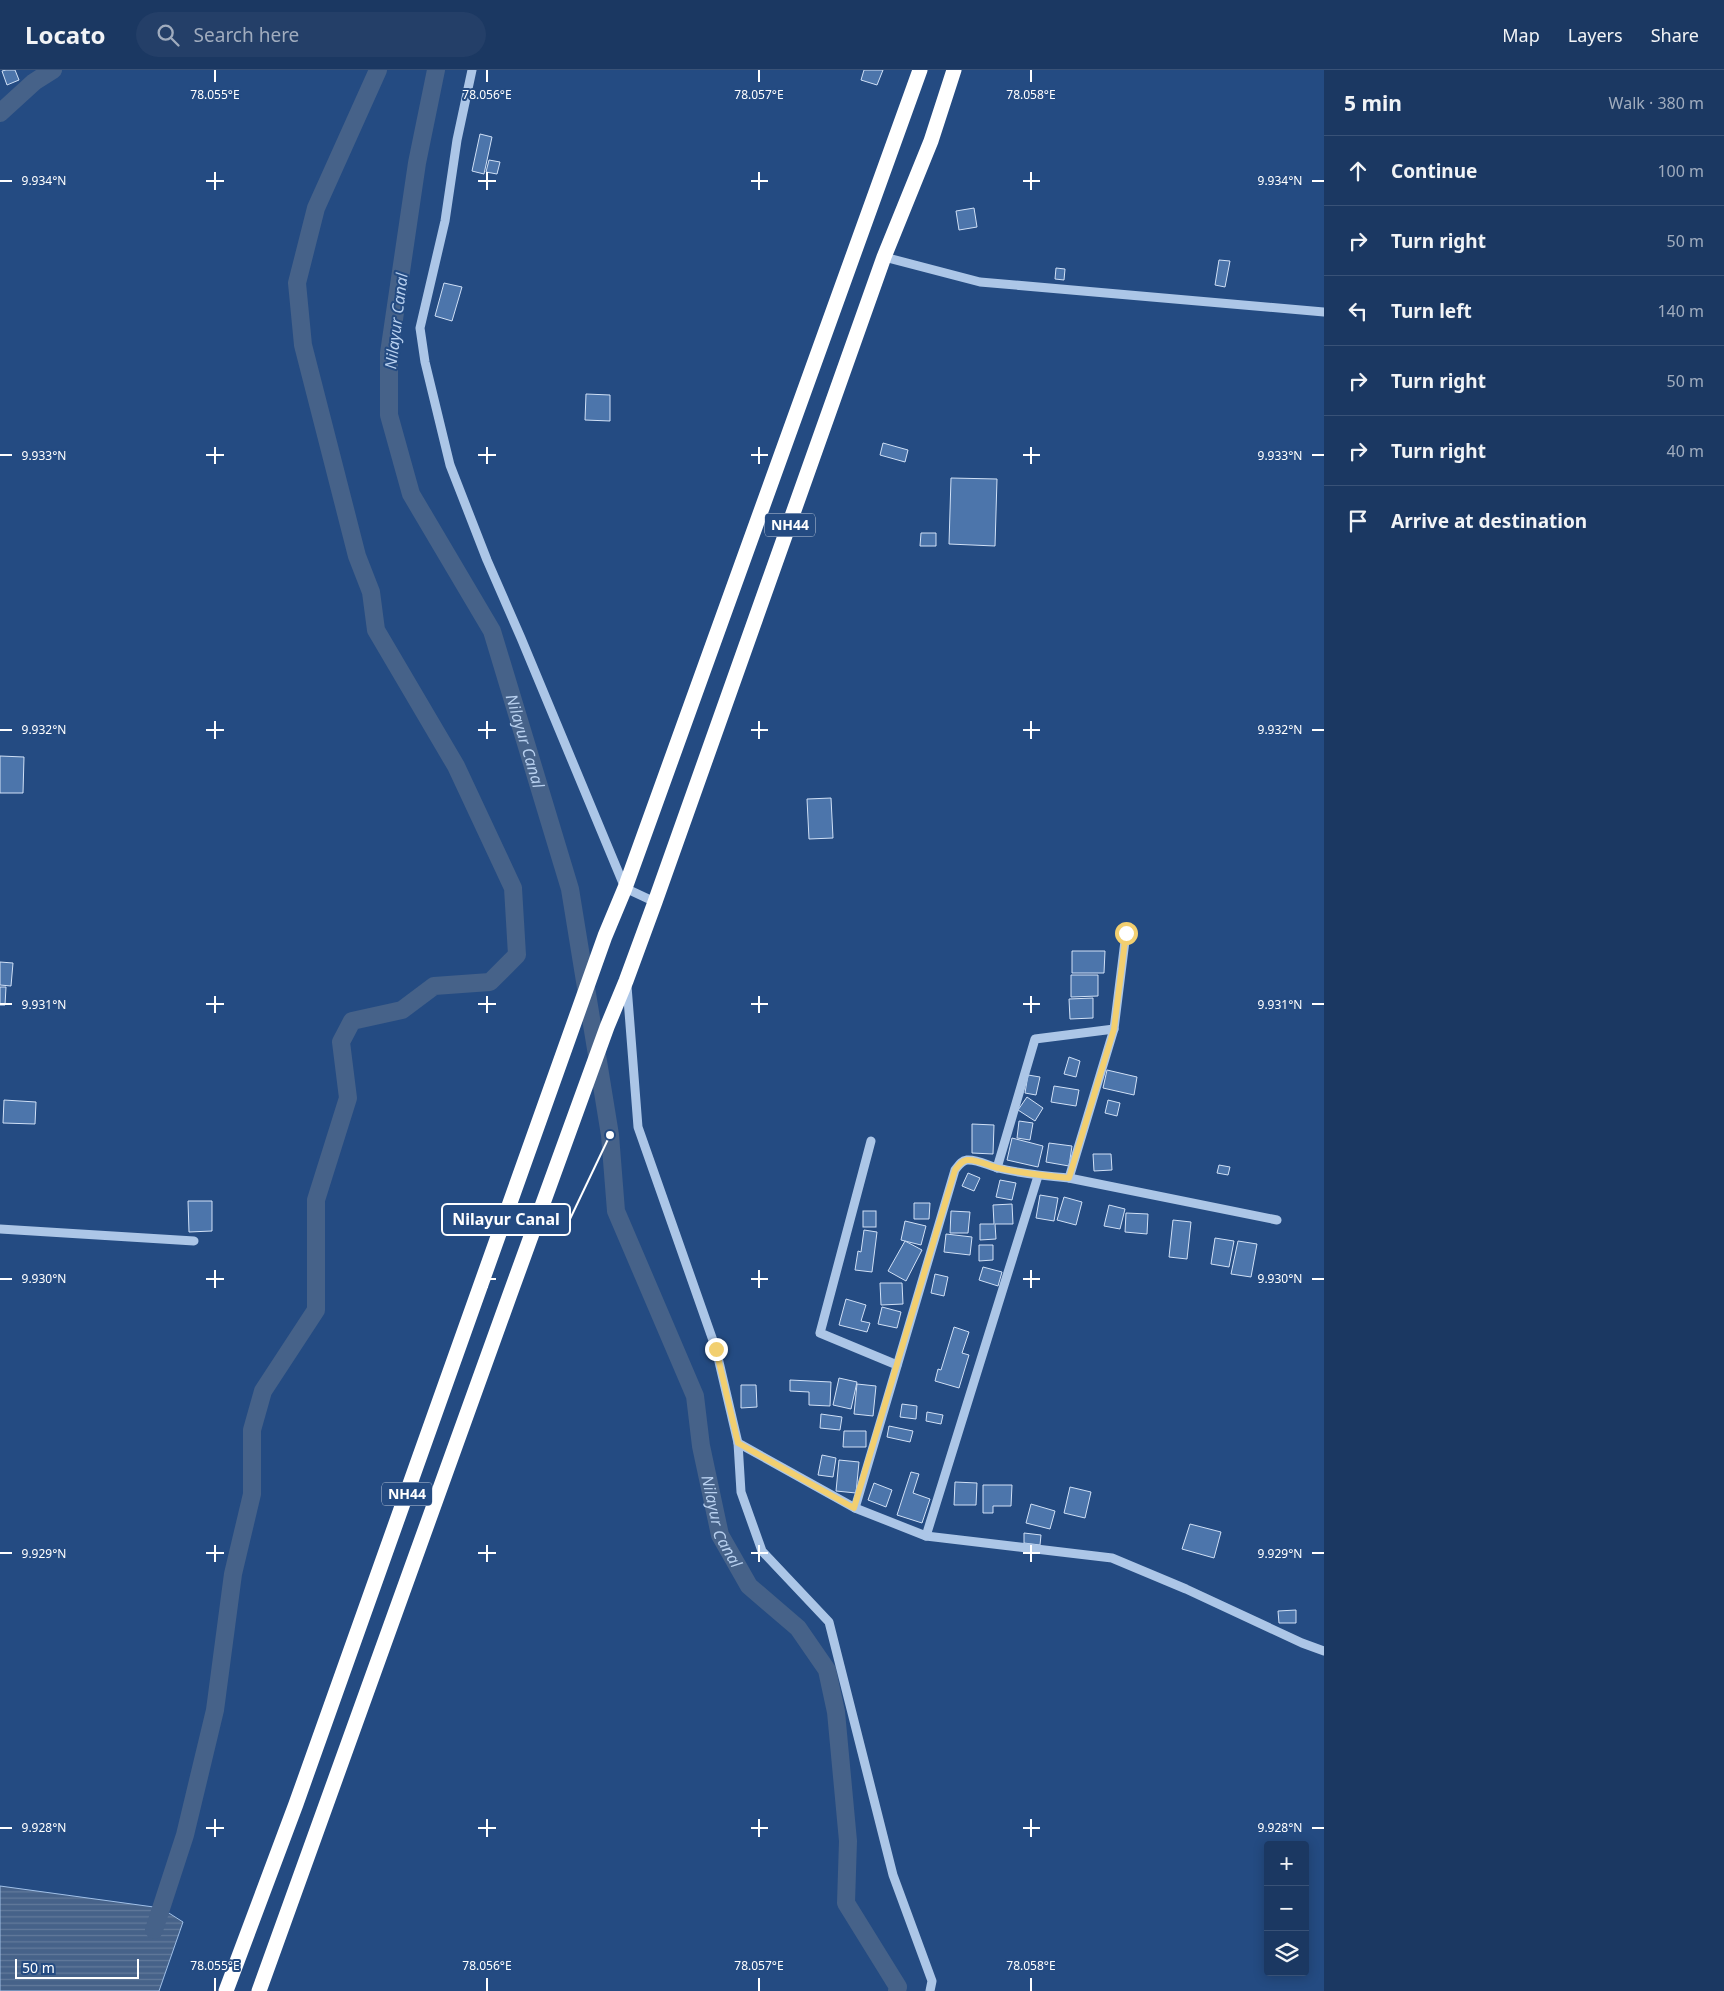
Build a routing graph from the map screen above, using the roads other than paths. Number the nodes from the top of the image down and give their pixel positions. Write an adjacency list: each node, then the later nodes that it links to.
1 (472, 70): 6 (street)
2 (920, 70): 6 (highway, NH44)
3 (954, 74): 4 (highway, NH44)
4 (884, 257): 5 (street); 7 (highway, NH44)
5 (1324, 312)
6 (625, 888): 7 (street); 23 (highway, NH44)
7 (655, 902): 9 (highway, NH44)
8 (1126, 933): 10 (street)
9 (626, 981): 19 (street); 24 (highway, NH44)
10 (1114, 1029): 12 (street); 14 (street)
11 (871, 1141): 18 (street)
12 (997, 1168): 13 (street); 18 (street)
13 (1038, 1176): 14 (street); 21 (street)
14 (1069, 1178): 15 (street)
15 (1277, 1220)
16 (0, 1229): 17 (street)
17 (194, 1241)
18 (897, 1365): 20 (street)
19 (738, 1443): 20 (street); 25 (street)
20 (854, 1508): 21 (street)
21 (926, 1536): 22 (street)
22 (1324, 1652)
23 (226, 1991)
24 (259, 1991)
25 (930, 1991)

